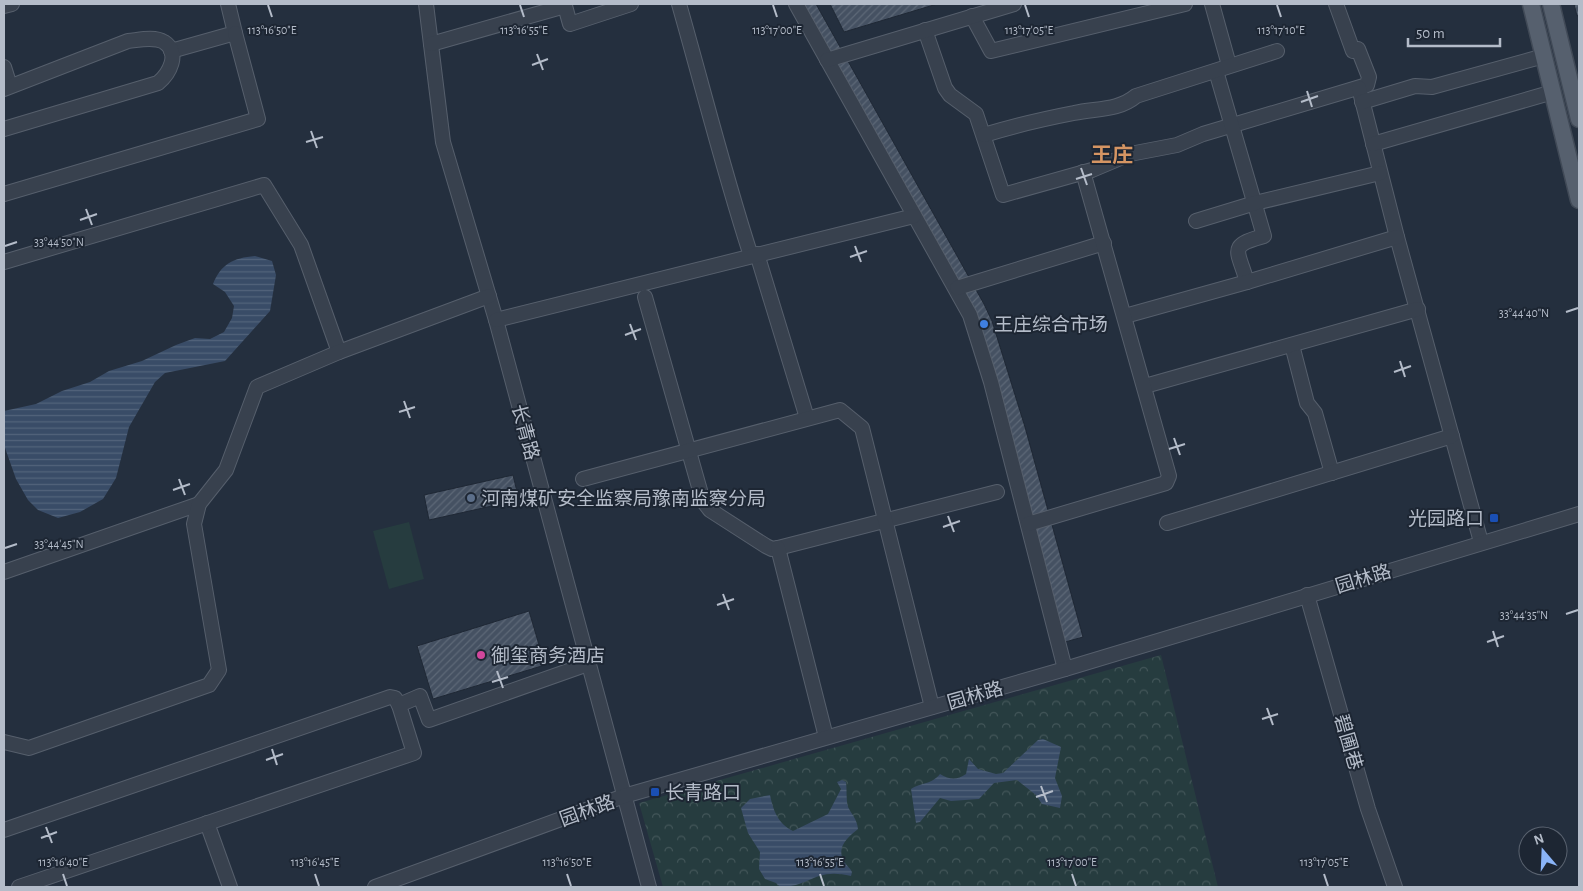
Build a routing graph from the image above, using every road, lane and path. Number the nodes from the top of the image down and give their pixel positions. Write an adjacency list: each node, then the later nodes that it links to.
1 (12, 4): 13 (street)
2 (228, 4): 16 (street)
3 (426, 4): 17 (street, 长青路)
4 (631, 4): 17 (street)
5 (679, 4): 43 (street)
6 (796, 4): 21 (street)
7 (1014, 4): 14 (street)
8 (1185, 4): 14 (street)
9 (1212, 4): 22 (street)
10 (1336, 4): 26 (street)
11 (1531, 4): 20 (main road)
12 (1551, 4): 29 (main road)
13 (4, 6)
14 (972, 16): 15 (street)
15 (925, 30): 21 (street); 32 (street)
16 (235, 33): 18 (street); 36 (street)
17 (431, 44): 47 (street, 长青路)
18 (171, 51): 25 (street); 31 (street)
19 (1278, 51): 22 (street)
20 (1544, 56): 27 (main road); 28 (street)
21 (827, 60): 39 (street)
22 (1229, 65): 24 (street)
23 (4, 67): 25 (street)
24 (1216, 72): 30 (street); 32 (street)
25 (7, 87)
26 (1359, 88): 28 (street); 30 (street)
27 (1553, 92): 33 (street); 37 (main road)
28 (1362, 102): 33 (street)
29 (1579, 118)
30 (1233, 125): 34 (street); 38 (street)
31 (4, 129)
32 (984, 136): 34 (street)
33 (1373, 144): 35 (street)
34 (1084, 172): 42 (street)
35 (1380, 173): 38 (street); 41 (street)
36 (4, 194)
37 (1579, 200)
38 (1255, 204): 40 (street); 45 (street)
39 (914, 216): 43 (street); 65 (street)
40 (1196, 221)
41 (1397, 237): 45 (street); 49 (street)
42 (1104, 243): 46 (street); 50 (street)
43 (754, 255): 51 (street); 55 (street)
44 (4, 262): 53 (street)
45 (1247, 282): 50 (street)
46 (957, 288)
47 (489, 296): 51 (street, 长青路); 53 (street)
48 (645, 297): 57 (street)
49 (1418, 309): 52 (street); 56 (street)
50 (1125, 316): 54 (street)
51 (496, 320): 70 (street, 长青路)
52 (1292, 345): 54 (street); 58 (street)
53 (339, 352): 61 (street)
54 (1145, 386): 65 (street)
55 (807, 418): 57 (street); 63 (street)
56 (1452, 436): 58 (street); 66 (street)
57 (689, 450): 59 (street); 67 (street)
58 (1332, 473): 64 (street)
59 (583, 479)
60 (998, 492): 63 (street)
61 (200, 504): 68 (street); 75 (street)
62 (1579, 514): 66 (street, 园林路)
63 (884, 521): 67 (street); 73 (street)
64 (1167, 523)
65 (1028, 524): 71 (street)
66 (1481, 542): 69 (street, 园林路)
67 (778, 548): 74 (street)
68 (4, 572)
69 (1307, 595): 71 (street, 园林路); 83 (street, 碧圃巷)
70 (588, 664): 72 (street); 76 (street, 长青路)
71 (1065, 669): 73 (street, 园林路)
72 (398, 705): 77 (street); 78 (street)
73 (932, 707): 74 (street, 园林路)
74 (826, 738): 76 (street, 园林路)
75 (4, 742)
76 (624, 796): 81 (street, 园林路); 82 (street, 长青路)
77 (207, 823): 79 (street); 80 (street)
78 (4, 830)
79 (19, 887)
80 (230, 887)
81 (375, 887)
82 (649, 887)
83 (1395, 887)

